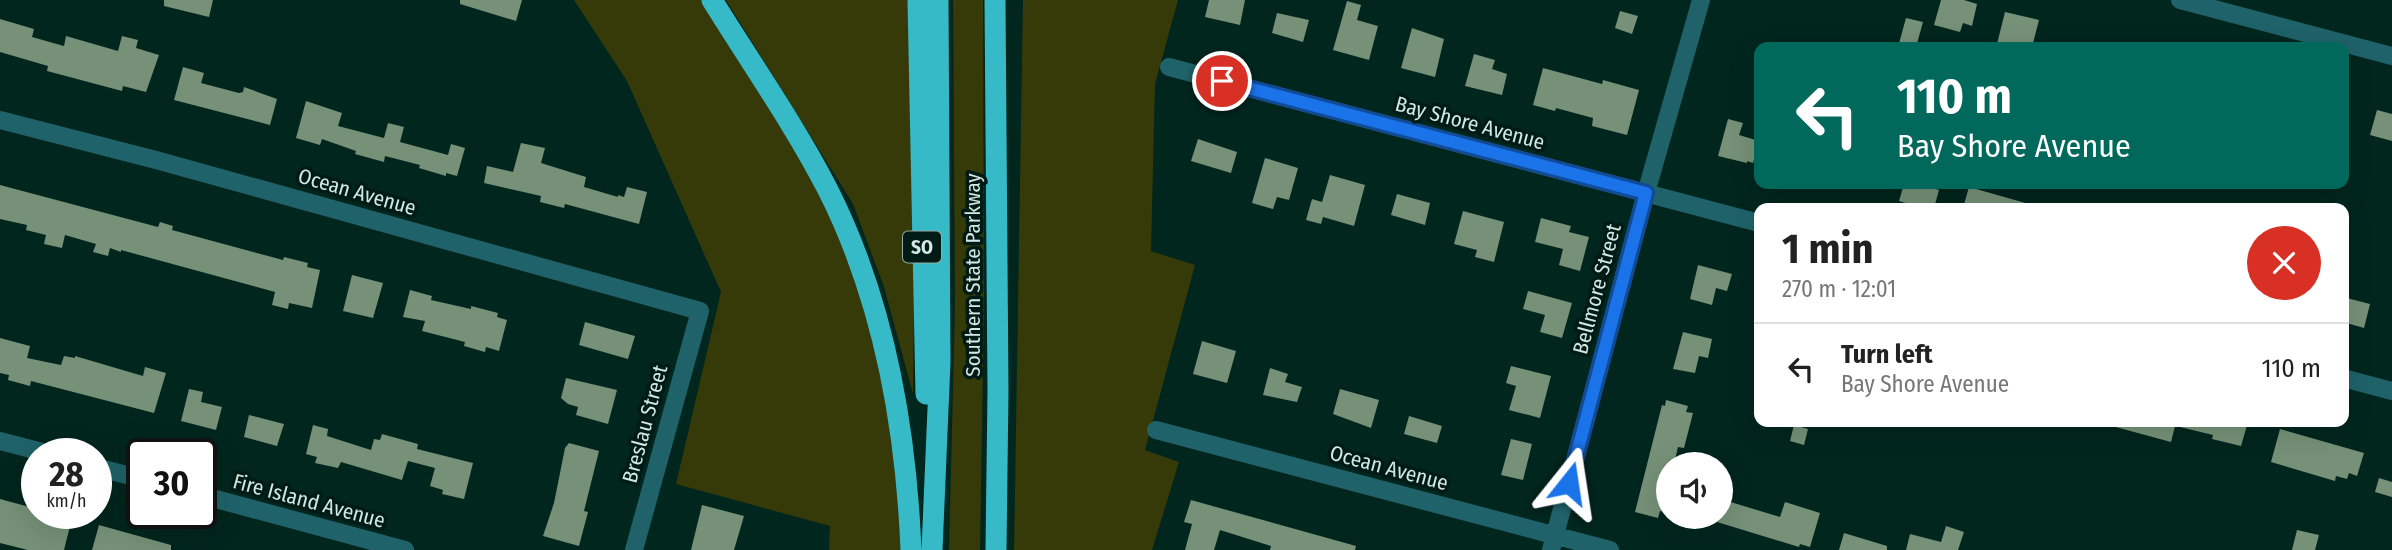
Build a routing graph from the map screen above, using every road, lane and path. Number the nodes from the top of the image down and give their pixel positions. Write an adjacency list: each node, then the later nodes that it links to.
1 (712, 0): 25 (highway)
2 (918, 0): 20 (highway, Southern State Parkway / SO)
3 (939, 0): 20 (highway, Southern State Parkway / SO)
4 (995, 0): 27 (highway, Southern State Parkway)
5 (1701, 0): 12 (street, Bellmore Street)
6 (2180, 0): 7 (street)
7 (2339, 42)
8 (2349, 45): 9 (street)
9 (2392, 56)
10 (1169, 67): 12 (street, Bay Shore Avenue)
11 (0, 120): 14 (street, Ocean Avenue)
12 (1646, 193): 13 (street, Bay Shore Avenue); 22 (street, Bellmore Street)
13 (1754, 222)
14 (700, 311): 24 (street, Breslau Street)
15 (2349, 380): 16 (street)
16 (2392, 391)
17 (1156, 430): 22 (street, Ocean Avenue)
18 (0, 441): 19 (street)
19 (21, 446)
20 (933, 494): 26 (highway, Southern State Parkway / SO)
21 (217, 499): 23 (street, Fire Island Avenue)
22 (1553, 543): 28 (street, Ocean Avenue)
23 (405, 550)
24 (634, 550)
25 (911, 550)
26 (932, 550)
27 (996, 550)
28 (1610, 550)

